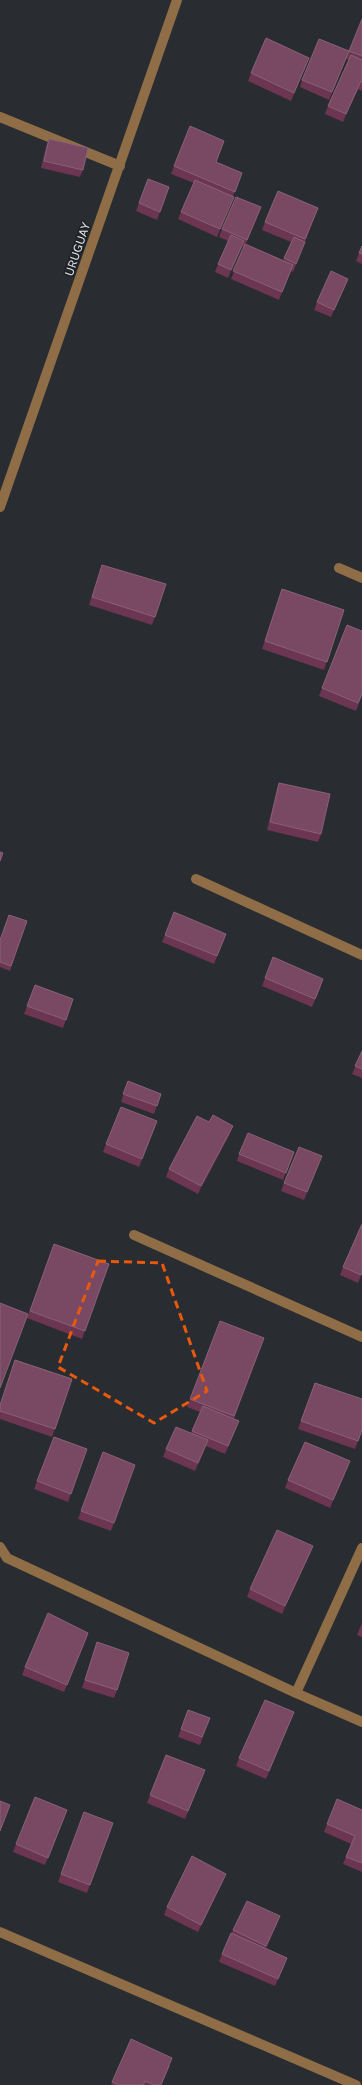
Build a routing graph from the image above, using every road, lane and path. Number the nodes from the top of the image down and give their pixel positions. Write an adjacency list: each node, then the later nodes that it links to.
1 (177, 0): 3 (street, URUGUAY)
2 (0, 117): 3 (street)
3 (120, 166): 4 (street, URUGUAY)
4 (0, 507)
5 (339, 568): 6 (street)
6 (362, 578)
7 (196, 879): 8 (street)
8 (362, 955)
9 (134, 1235): 10 (street)
10 (362, 1337)
11 (0, 1547): 13 (street)
12 (362, 1548): 13 (street)
13 (296, 1693): 14 (street)
14 (362, 1722)
15 (0, 1932): 16 (street)
16 (356, 2085)

